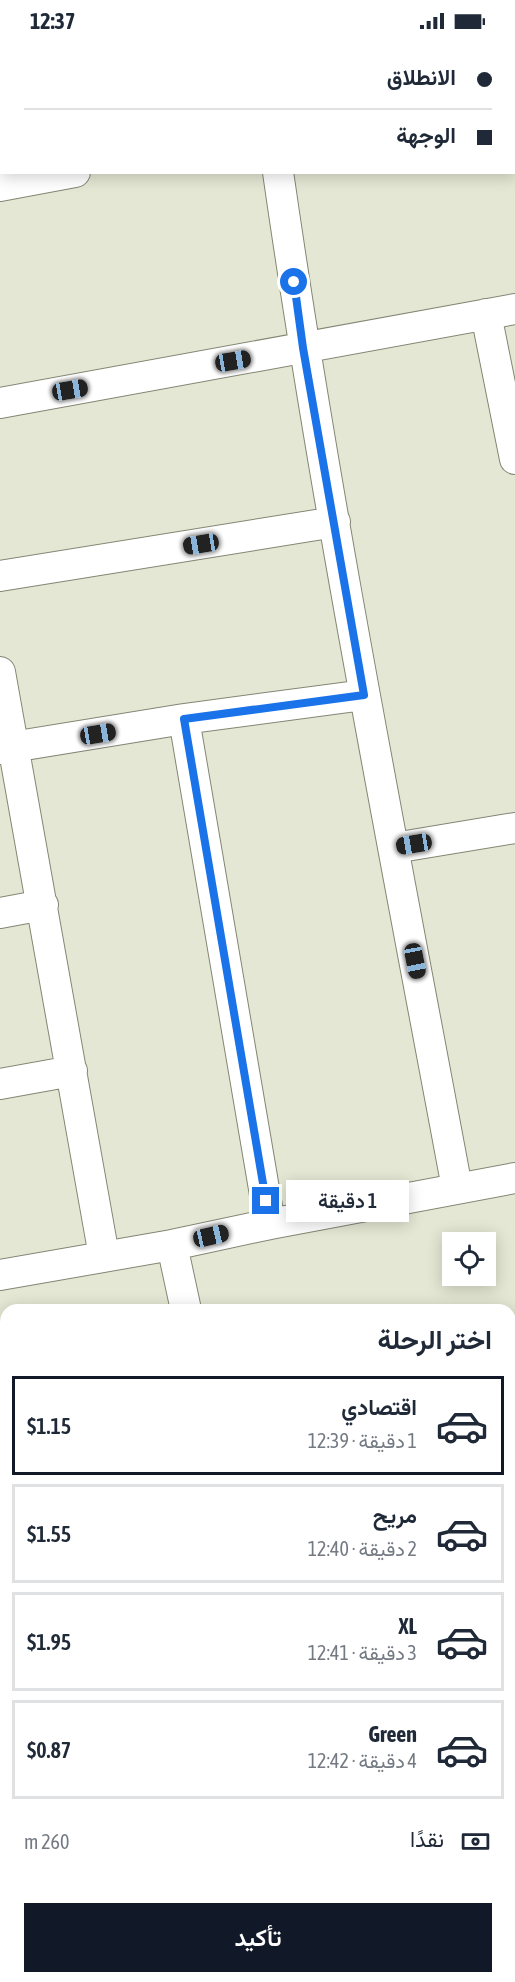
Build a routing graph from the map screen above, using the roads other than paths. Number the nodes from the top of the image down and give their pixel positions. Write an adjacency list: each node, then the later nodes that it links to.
1 (278, 174): 6 (street)
2 (40, 175): 3 (street)
3 (0, 186)
4 (515, 309): 5 (street)
5 (486, 314): 6 (street); 8 (street)
6 (303, 348): 7 (street); 9 (street)
7 (0, 403)
8 (515, 459)
9 (335, 522): 10 (street); 12 (street)
10 (0, 576)
11 (0, 672): 14 (street)
12 (364, 695): 13 (street); 16 (street)
13 (184, 719): 14 (street); 23 (street)
14 (6, 749): 17 (street)
15 (515, 828): 16 (street)
16 (394, 848): 22 (street)
17 (42, 905): 18 (street); 19 (street)
18 (0, 913)
19 (72, 1071): 20 (street); 25 (street)
20 (0, 1084)
21 (515, 1178): 22 (street)
22 (457, 1188): 23 (street)
23 (270, 1224): 24 (street)
24 (172, 1245): 25 (street); 27 (street)
25 (104, 1256): 26 (street)
26 (0, 1275)
27 (185, 1304)

